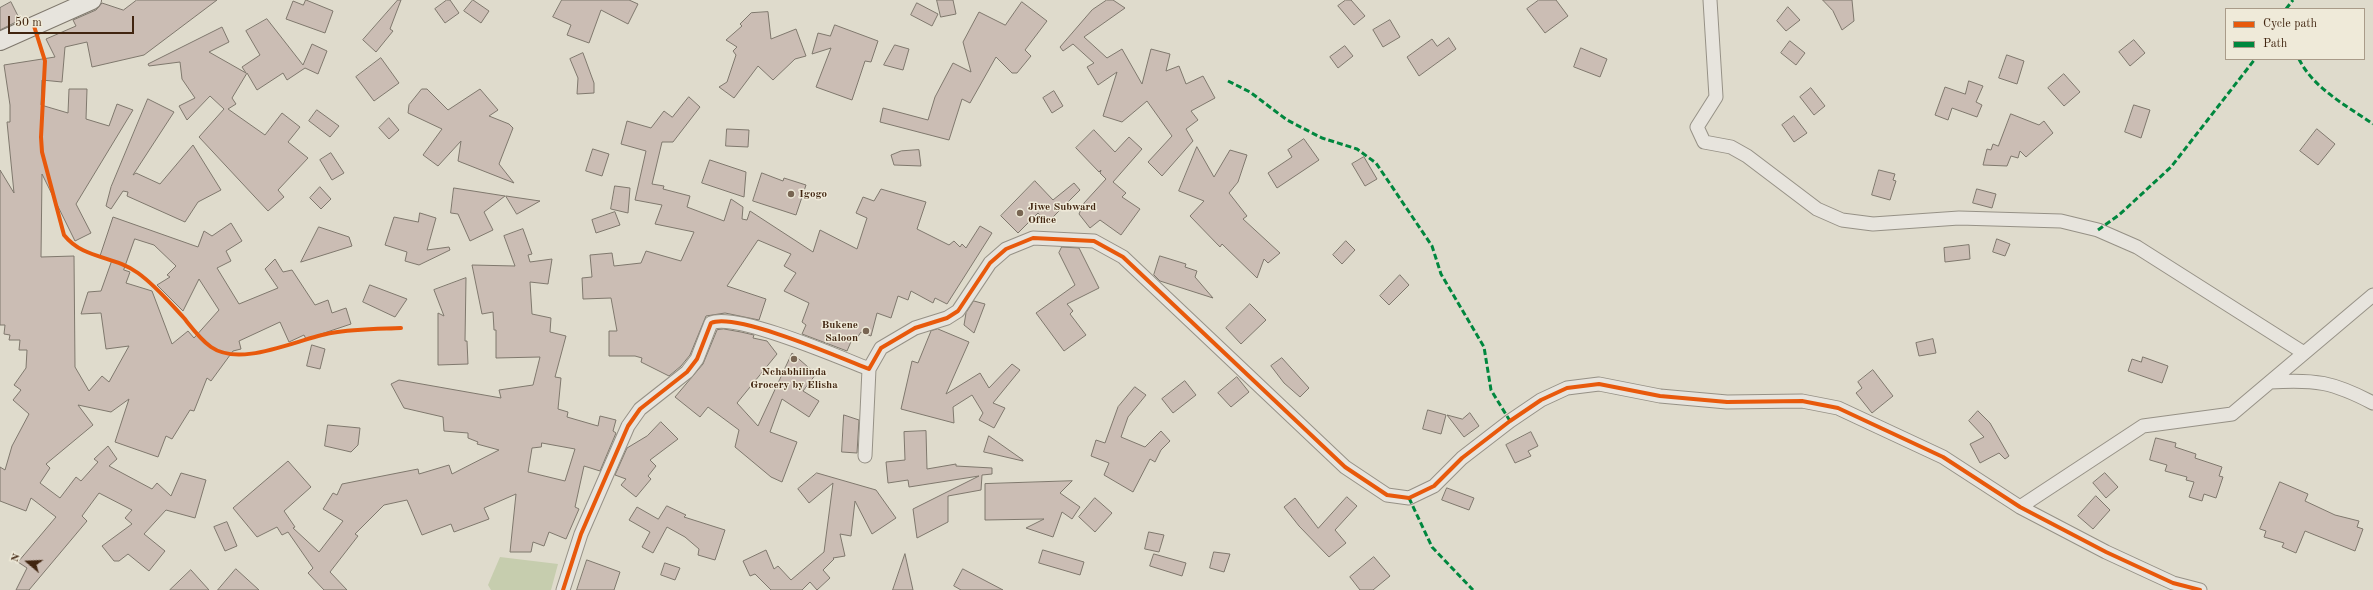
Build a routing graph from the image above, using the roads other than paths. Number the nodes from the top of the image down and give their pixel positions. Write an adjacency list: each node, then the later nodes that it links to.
1 (92, 0): 3 (main road)
2 (1710, 0): 5 (street)
3 (0, 41)
4 (2373, 295): 5 (street)
5 (2304, 353): 7 (street)
6 (870, 370): 9 (street); 10 (street); 11 (street)
7 (2270, 382): 8 (street); 10 (street)
8 (2373, 403)
9 (866, 456)
10 (2020, 507): 12 (street)
11 (564, 590)
12 (2200, 590)

